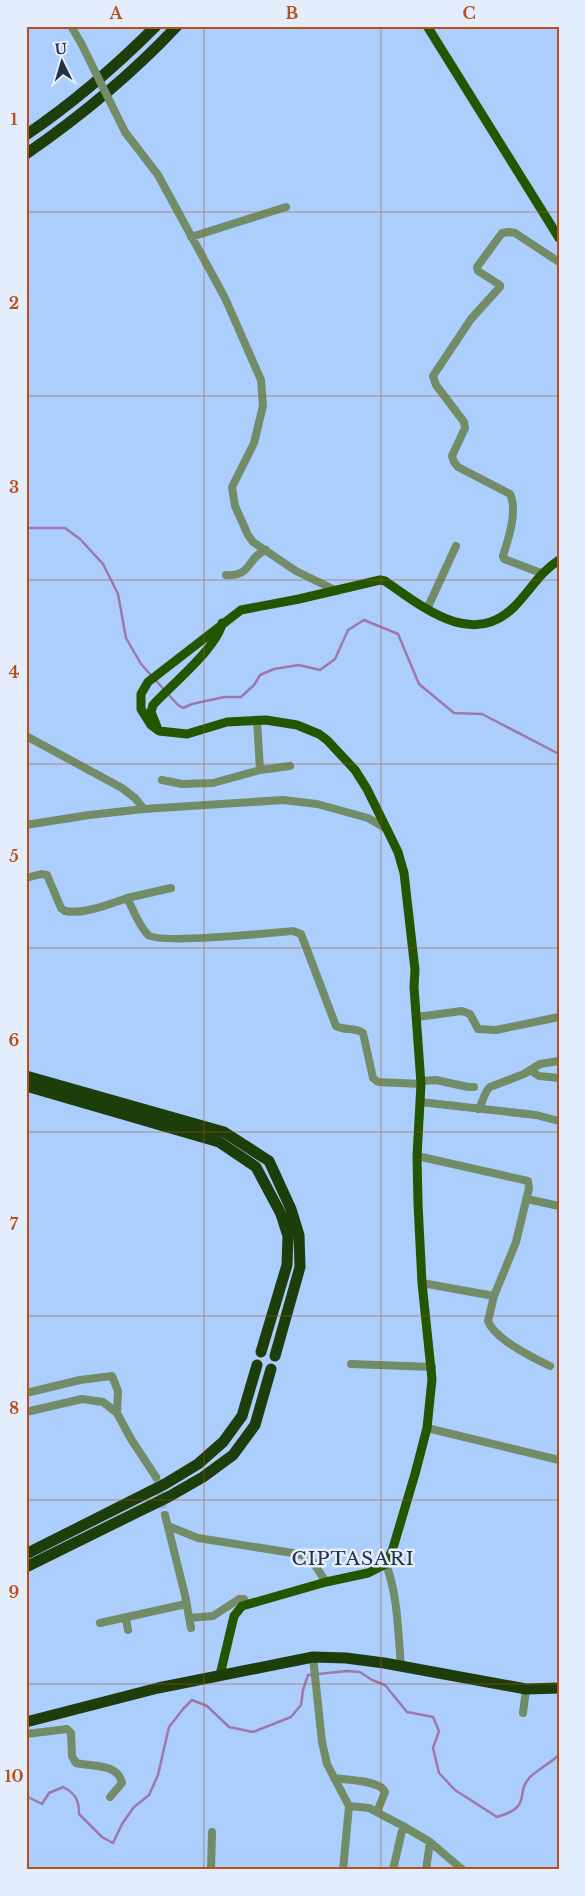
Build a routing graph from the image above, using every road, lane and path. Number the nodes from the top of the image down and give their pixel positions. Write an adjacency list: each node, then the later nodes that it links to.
1 (71, 26): 8 (street, bridge)
2 (156, 26): 5 (highway)
3 (177, 26): 6 (highway)
4 (428, 26): 9 (main road)
5 (26, 135)
6 (26, 154)
7 (286, 207): 8 (street)
8 (191, 237): 12 (street)
9 (559, 238)
10 (559, 262): 14 (street)
11 (456, 546): 17 (street)
12 (266, 550): 15 (street); 16 (street)
13 (559, 560): 14 (main road)
14 (541, 573): 17 (main road)
15 (226, 575)
16 (337, 591): 17 (main road); 18 (main road)
17 (427, 609)
18 (222, 623): 20 (main road); 20 (main road)
19 (257, 720): 20 (main road); 23 (street); 27 (main road)
20 (159, 731)
21 (26, 736): 25 (street)
22 (290, 766): 23 (street)
23 (260, 770): 24 (street)
24 (162, 780)
25 (144, 809): 26 (street); 27 (street)
26 (26, 825)
27 (387, 829): 31 (main road)
28 (26, 878): 30 (street)
29 (171, 888): 30 (street)
30 (127, 898): 37 (street)
31 (417, 1017): 32 (street); 37 (main road)
32 (559, 1017)
33 (559, 1061): 34 (street)
34 (530, 1070): 36 (street); 41 (street)
35 (26, 1076): 49 (highway)
36 (559, 1078)
37 (421, 1082): 39 (street); 40 (main road)
38 (26, 1086): 48 (highway)
39 (474, 1087)
40 (420, 1102): 41 (street); 43 (main road)
41 (478, 1109): 42 (street)
42 (559, 1121)
43 (417, 1156): 44 (street); 46 (main road)
44 (527, 1199): 45 (street); 47 (street)
45 (559, 1206)
46 (422, 1283): 47 (street); 53 (main road)
47 (494, 1296): 52 (street)
48 (260, 1352)
49 (274, 1356)
50 (351, 1364): 53 (street)
51 (257, 1365): 63 (highway)
52 (550, 1366)
53 (432, 1368): 58 (main road)
54 (271, 1369): 65 (highway)
55 (26, 1393): 57 (street)
56 (26, 1412): 57 (street)
57 (117, 1413): 60 (street)
58 (428, 1428): 59 (street); 64 (main road)
59 (559, 1460)
60 (156, 1477)
61 (166, 1515): 62 (street)
62 (168, 1526): 66 (street); 67 (street)
63 (26, 1554)
64 (386, 1564): 66 (main road); 75 (street)
65 (26, 1567)
66 (326, 1582): 68 (main road)
67 (186, 1604): 69 (street); 70 (street)
68 (246, 1604): 69 (street); 76 (main road)
69 (189, 1618): 72 (street)
70 (126, 1619): 71 (street); 73 (street)
71 (100, 1623)
72 (191, 1628)
73 (128, 1630)
74 (313, 1657): 75 (highway); 76 (highway); 82 (street)
75 (401, 1667): 78 (highway)
76 (220, 1675): 80 (highway)
77 (559, 1688): 78 (highway)
78 (526, 1689): 79 (street)
79 (523, 1713)
80 (26, 1722)
81 (26, 1734): 83 (street)
82 (334, 1778): 84 (street); 85 (street)
83 (110, 1797)
84 (349, 1806): 85 (street); 90 (street)
85 (377, 1812): 86 (street)
86 (403, 1826): 88 (street); 91 (street)
87 (212, 1832): 89 (street)
88 (430, 1842): 92 (street); 93 (street)
89 (212, 1870)
90 (343, 1870)
91 (393, 1870)
92 (426, 1870)
93 (462, 1870)

